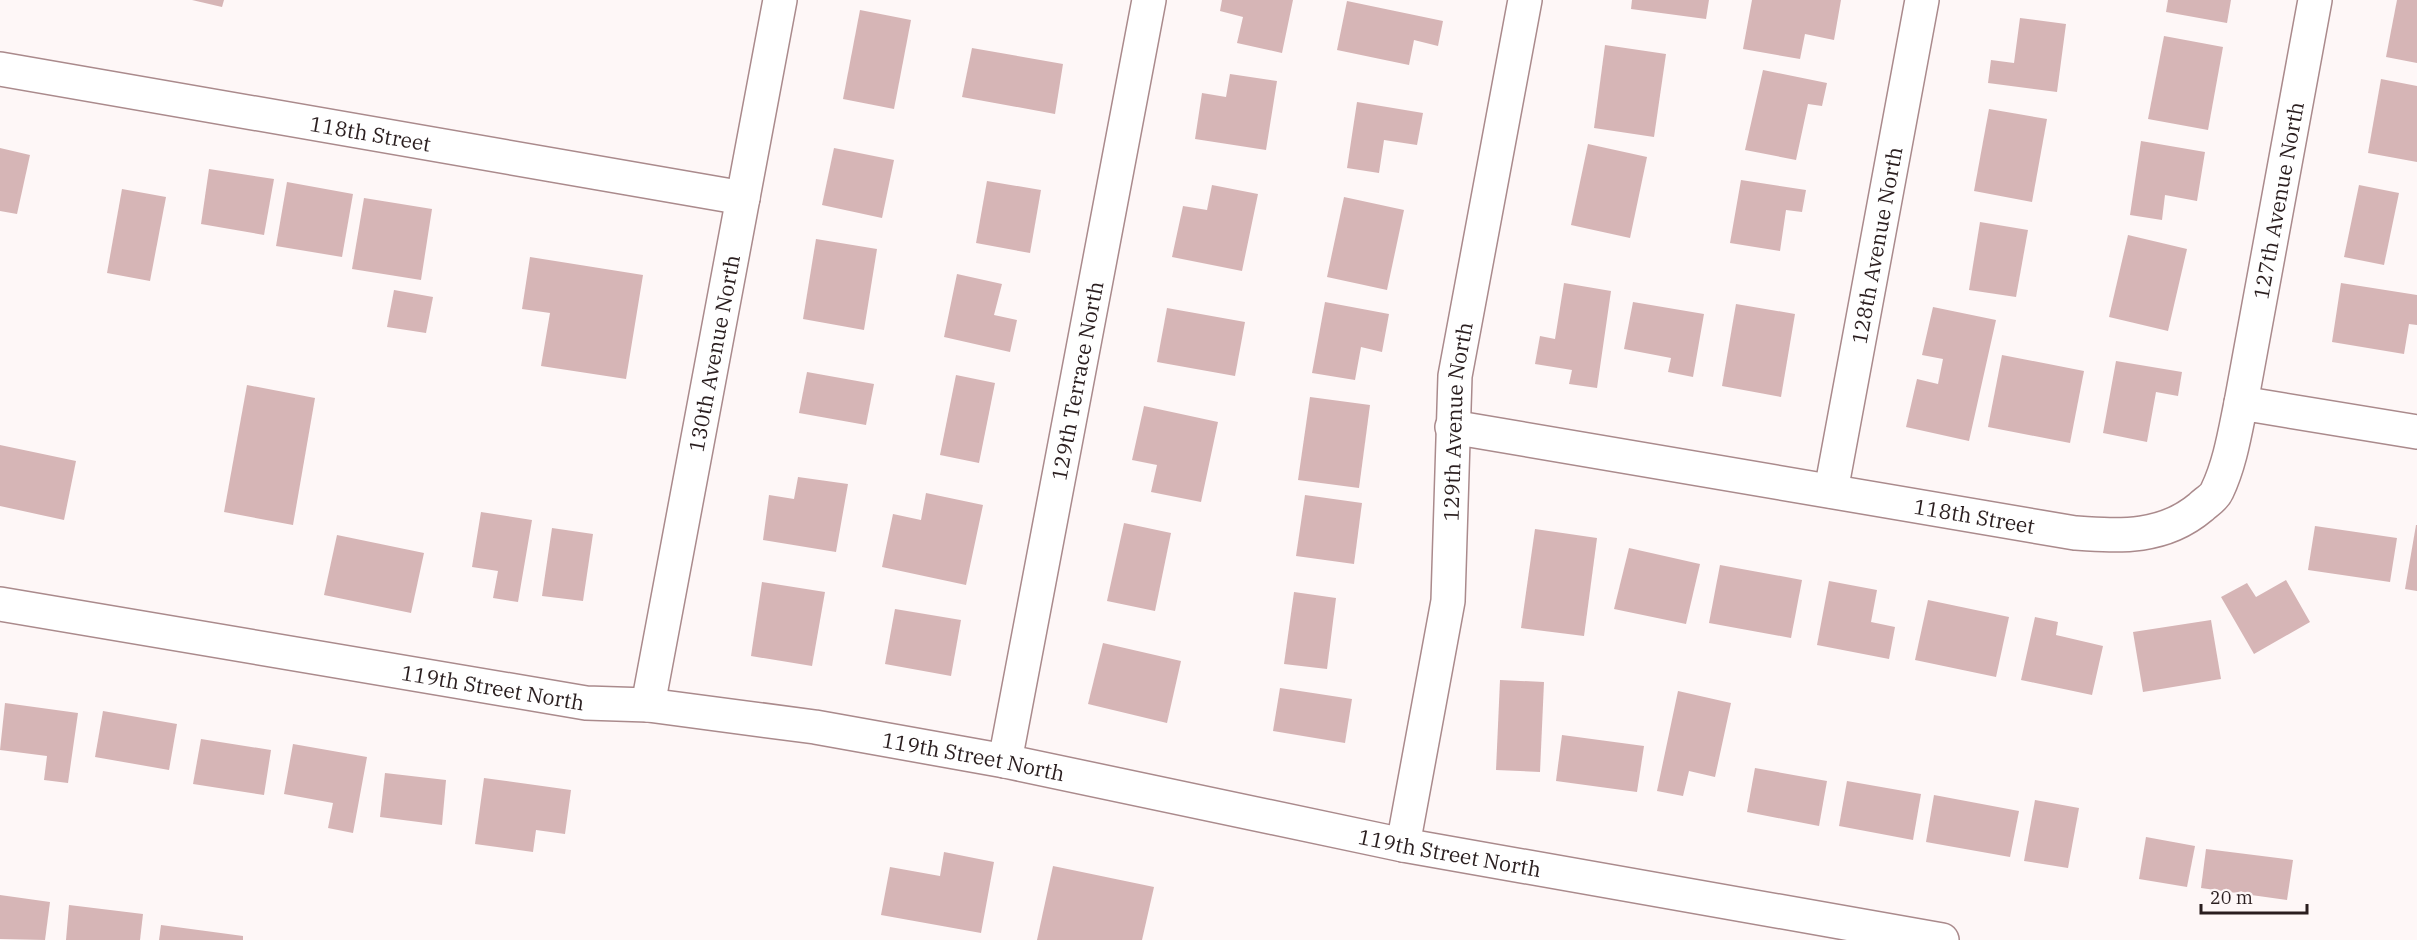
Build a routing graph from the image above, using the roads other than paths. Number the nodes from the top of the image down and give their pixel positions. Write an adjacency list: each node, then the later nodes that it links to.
1 (780, 0): 7 (street, 130th Avenue North)
2 (1149, 0): 14 (street, 129th Terrace North)
3 (1525, 0): 9 (street, 129th Avenue North)
4 (1922, 0): 11 (street, 128th Avenue North)
5 (2315, 0): 8 (street, 127th Avenue North)
6 (0, 69): 7 (street, 118th Street)
7 (743, 198): 13 (street, 130th Avenue North)
8 (2241, 403): 10 (street); 11 (street, 118th Street)
9 (1452, 427): 11 (street, 118th Street); 15 (street, 129th Avenue North)
10 (2417, 432)
11 (1832, 491)
12 (0, 604): 13 (street, 119th Street North)
13 (648, 705): 14 (street, 119th Street North)
14 (1005, 761): 15 (street, 119th Street North)
15 (1403, 845): 16 (street, 119th Street North)
16 (1942, 940)

